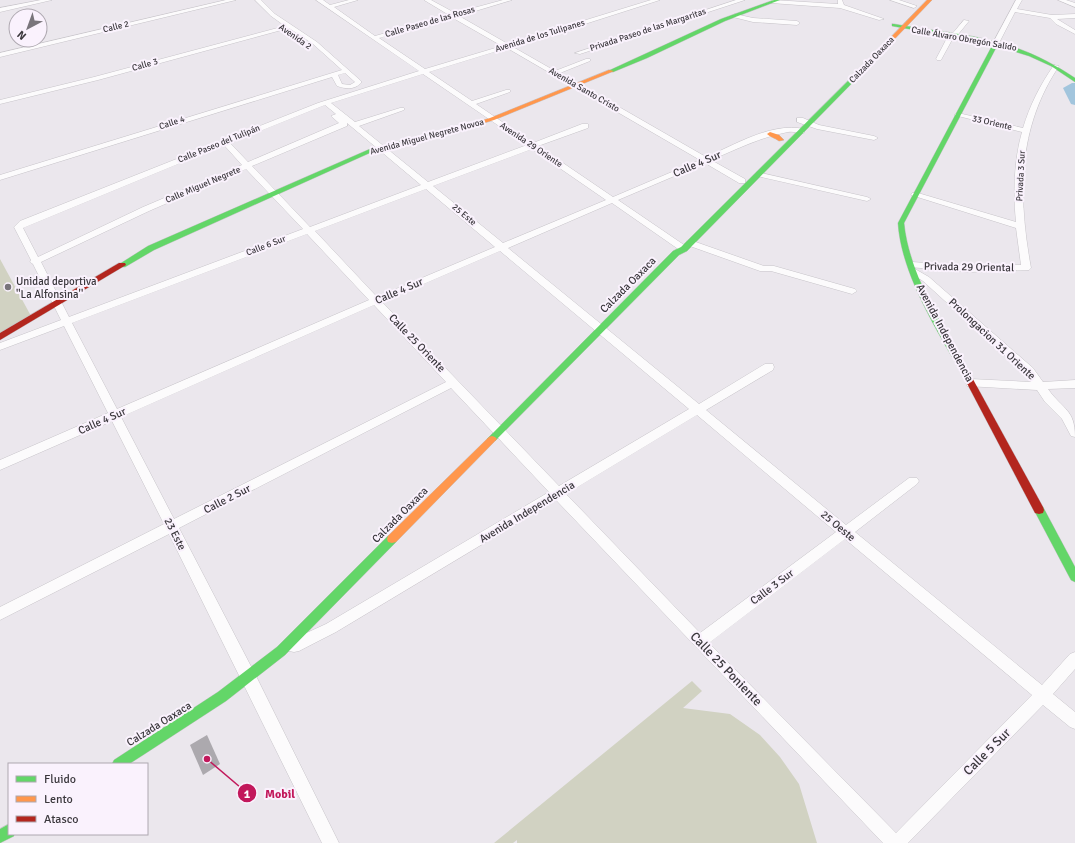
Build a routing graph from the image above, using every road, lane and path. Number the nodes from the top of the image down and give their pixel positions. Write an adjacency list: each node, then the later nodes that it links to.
1 (36, 0): 22 (street)
2 (49, 0): 22 (street)
3 (222, 0): 31 (street, Calle 2)
4 (233, 0): 31 (street, Calle 2)
5 (249, 0): 32 (street, Avenida 2)
6 (258, 0): 32 (street, Avenida 2)
7 (319, 0): 21 (street, Avenida 29 Oriente)
8 (355, 0): 21 (street)
9 (427, 0): 24 (street, Avenida Santo Cristo)
10 (435, 0): 24 (street, Avenida Santo Cristo)
11 (509, 0): 24 (street, Calle Paseo de las Rosas)
12 (657, 0): 38 (street, Avenida de los Tulipanes)
13 (742, 0): 47 (street, Privada Paseo de las Margaritas)
14 (893, 0): 19 (street)
15 (1019, 0): 23 (street)
16 (1061, 0): 20 (street)
17 (775, 1): 18 (street); 25 (main road, Avenida Miguel Negrete Novoa)
18 (840, 3): 28 (street)
19 (921, 3): 33 (main road, Calzada Oaxaca)
20 (1075, 5)
21 (329, 7): 36 (street, Avenida 29 Oriente)
22 (0, 9)
23 (1014, 10): 27 (street); 37 (street)
24 (457, 15): 36 (street, Calle Paseo de las Rosas); 38 (street, Avenida Santo Cristo)
25 (734, 16): 30 (street); 49 (main road, Avenida Miguel Negrete Novoa)
26 (1075, 16): 27 (street)
27 (1052, 17): 34 (street)
28 (881, 19)
29 (966, 21): 35 (street)
30 (797, 22)
31 (125, 23): 39 (street, Calle 2); 40 (street, Calle 2)
32 (285, 26): 42 (street, Calle 3); 44 (street, Avenida 2); 45 (street, Avenida 2)
33 (898, 27): 35 (main road, Calle Álvaro Obregón Salido); 58 (main road, Calzada Oaxaca)
34 (1075, 32)
35 (952, 36): 37 (main road, Calle Álvaro Obregón Salido); 41 (street)
36 (374, 38): 46 (street, Avenida 29 Oriente)
37 (996, 43): 43 (main road, Calle Álvaro Obregón Salido); 56 (main road, Avenida Independencia)
38 (509, 45): 46 (street, Avenida de los Tulipanes); 47 (street, Avenida Santo Cristo)
39 (0, 51)
40 (0, 54)
41 (938, 59)
42 (143, 64): 51 (street, Calle 3); 52 (street, Calle 3)
43 (1056, 66): 48 (main road, Calle Álvaro Obregón Salido); 62 (street, Privada 3 Sur)
44 (331, 69): 45 (street, Calle 4); 45 (street, Avenida 2); 64 (street, Calle 4)
45 (343, 69)
46 (424, 72): 53 (street, Calle Paseo del Tulipán); 54 (street, Avenida 29 Oriente)
47 (558, 72): 49 (street, Avenida Santo Cristo)
48 (1075, 80)
49 (579, 84): 57 (main road, Avenida Miguel Negrete Novoa); 70 (street, Avenida Santo Cristo)
50 (508, 91): 54 (street)
51 (0, 98)
52 (0, 102)
53 (323, 103): 59 (street, 25 Este); 67 (street, Calle Paseo del Tulipán); 71 (street, Calle Miguel Negrete)
54 (470, 104): 57 (street, Avenida 29 Oriente)
55 (402, 109): 59 (street)
56 (958, 115): 62 (street, 33 Oriente); 78 (main road, Avenida Independencia)
57 (492, 119): 68 (street, Avenida 29 Oriente); 69 (main road, Avenida Miguel Negrete Novoa)
58 (804, 122): 61 (main road, Calzada Oaxaca); 65 (street)
59 (354, 125): 69 (street, 25 Este)
60 (585, 126): 68 (street, Calle 6 Sur)
61 (796, 130): 63 (street, Calle 4 Sur); 66 (main road, Calzada Oaxaca); 73 (main road, Calzada Oaxaca)
62 (1025, 131): 81 (street, Privada 3 Sur)
63 (770, 134): 66 (main road); 70 (street, Calle 4 Sur)
64 (123, 136): 72 (street, Calle 4); 74 (street, Calle 4)
65 (874, 138)
66 (781, 140): 75 (main road, Calzada Oaxaca)
67 (225, 142): 71 (street, Calle 25 Oriente); 82 (street, Calle Paseo del Tulipán)
68 (532, 146): 76 (street, Calle 6 Sur); 80 (street, Avenida 29 Oriente)
69 (381, 147): 76 (street, 25 Este); 77 (main road, Avenida Miguel Negrete Novoa)
70 (709, 159): 75 (street, Avenida Santo Cristo); 80 (street, Calle 4 Sur)
71 (247, 166): 77 (street, Calle 25 Oriente); 86 (street, Calle Miguel Negrete)
72 (0, 172)
73 (760, 174): 79 (street); 85 (main road, Calzada Oaxaca)
74 (0, 178)
75 (743, 179): 85 (main road, Calzada Oaxaca)
76 (428, 186): 83 (street, Calle 6 Sur); 84 (street, 25 Este)
77 (273, 194): 83 (street, Calle 25 Oriente); 91 (main road, Avenida Miguel Negrete Novoa)
78 (915, 195): 81 (street); 88 (main road, Avenida Independencia)
79 (867, 199)
80 (610, 200): 84 (street, Calle 4 Sur); 85 (street, Avenida 29 Oriente)
81 (1019, 226): 87 (street, Privada 3 Sur)
82 (18, 227): 86 (street, 23 Este)
83 (308, 230): 90 (street, Calle 25 Oriente); 92 (street, Calle 6 Sur)
84 (502, 247): 90 (street, Calle 4 Sur); 93 (street, 25 Este)
85 (682, 247): 89 (street, Avenida 29 Oriente); 93 (main road, Calzada Oaxaca)
86 (34, 262): 91 (street, 23 Este)
87 (1026, 268): 88 (street, Privada 29 Oriental)
88 (913, 269): 98 (main road, Avenida Independencia); 100 (street, Prolongacion 31 Oriente)
89 (852, 291)
90 (376, 301): 97 (street, Calle 25 Oriente); 102 (street, Calle 4 Sur)
91 (56, 304): 92 (street, 23 Este); 94 (main road, Avenida Miguel Negrete Novoa)
92 (65, 322): 95 (street, Calle 6 Sur); 102 (street, 23 Este)
93 (601, 329): 101 (street, 25 Oeste); 103 (main road, Calzada Oaxaca)
94 (0, 337)
95 (0, 346)
96 (769, 367): 101 (street, Avenida Independencia)
97 (454, 382): 103 (street, Calle 25 Oriente); 108 (street, Calle 2 Sur)
98 (971, 383): 100 (street); 110 (main road, Avenida Independencia)
99 (1075, 384): 100 (street)
100 (1039, 386): 104 (street, Prolongacion 31 Oriente)
101 (698, 410): 107 (street, Avenida Independencia); 109 (street, 25 Oeste)
102 (114, 416): 105 (street, Calle 4 Sur); 108 (street, 23 Este)
103 (501, 431): 107 (street, Calle 25 Oriente); 113 (main road, Calzada Oaxaca)
104 (1075, 433)
105 (0, 465)
106 (913, 481): 109 (street)
107 (559, 493): 112 (street, Calle 25 Poniente); 113 (street, Avenida Independencia)
108 (171, 528): 111 (street, Calle 2 Sur); 115 (street, 23 Este)
109 (845, 532): 112 (street, Calle 3 Sur); 116 (street, 25 Oeste)
110 (1075, 577)
111 (0, 614)
112 (700, 642): 120 (street, Calle 25 Poniente)
113 (281, 651): 115 (main road, Calzada Oaxaca)
114 (1075, 659): 116 (street, Calle 5 Sur)
115 (250, 679): 118 (main road, Calzada Oaxaca); 119 (street, 23 Este)
116 (1043, 694): 117 (street, 25 Oeste); 121 (street, Calle 5 Sur)
117 (1075, 722)
118 (120, 763)
119 (331, 843)
120 (894, 843)
121 (897, 843)

